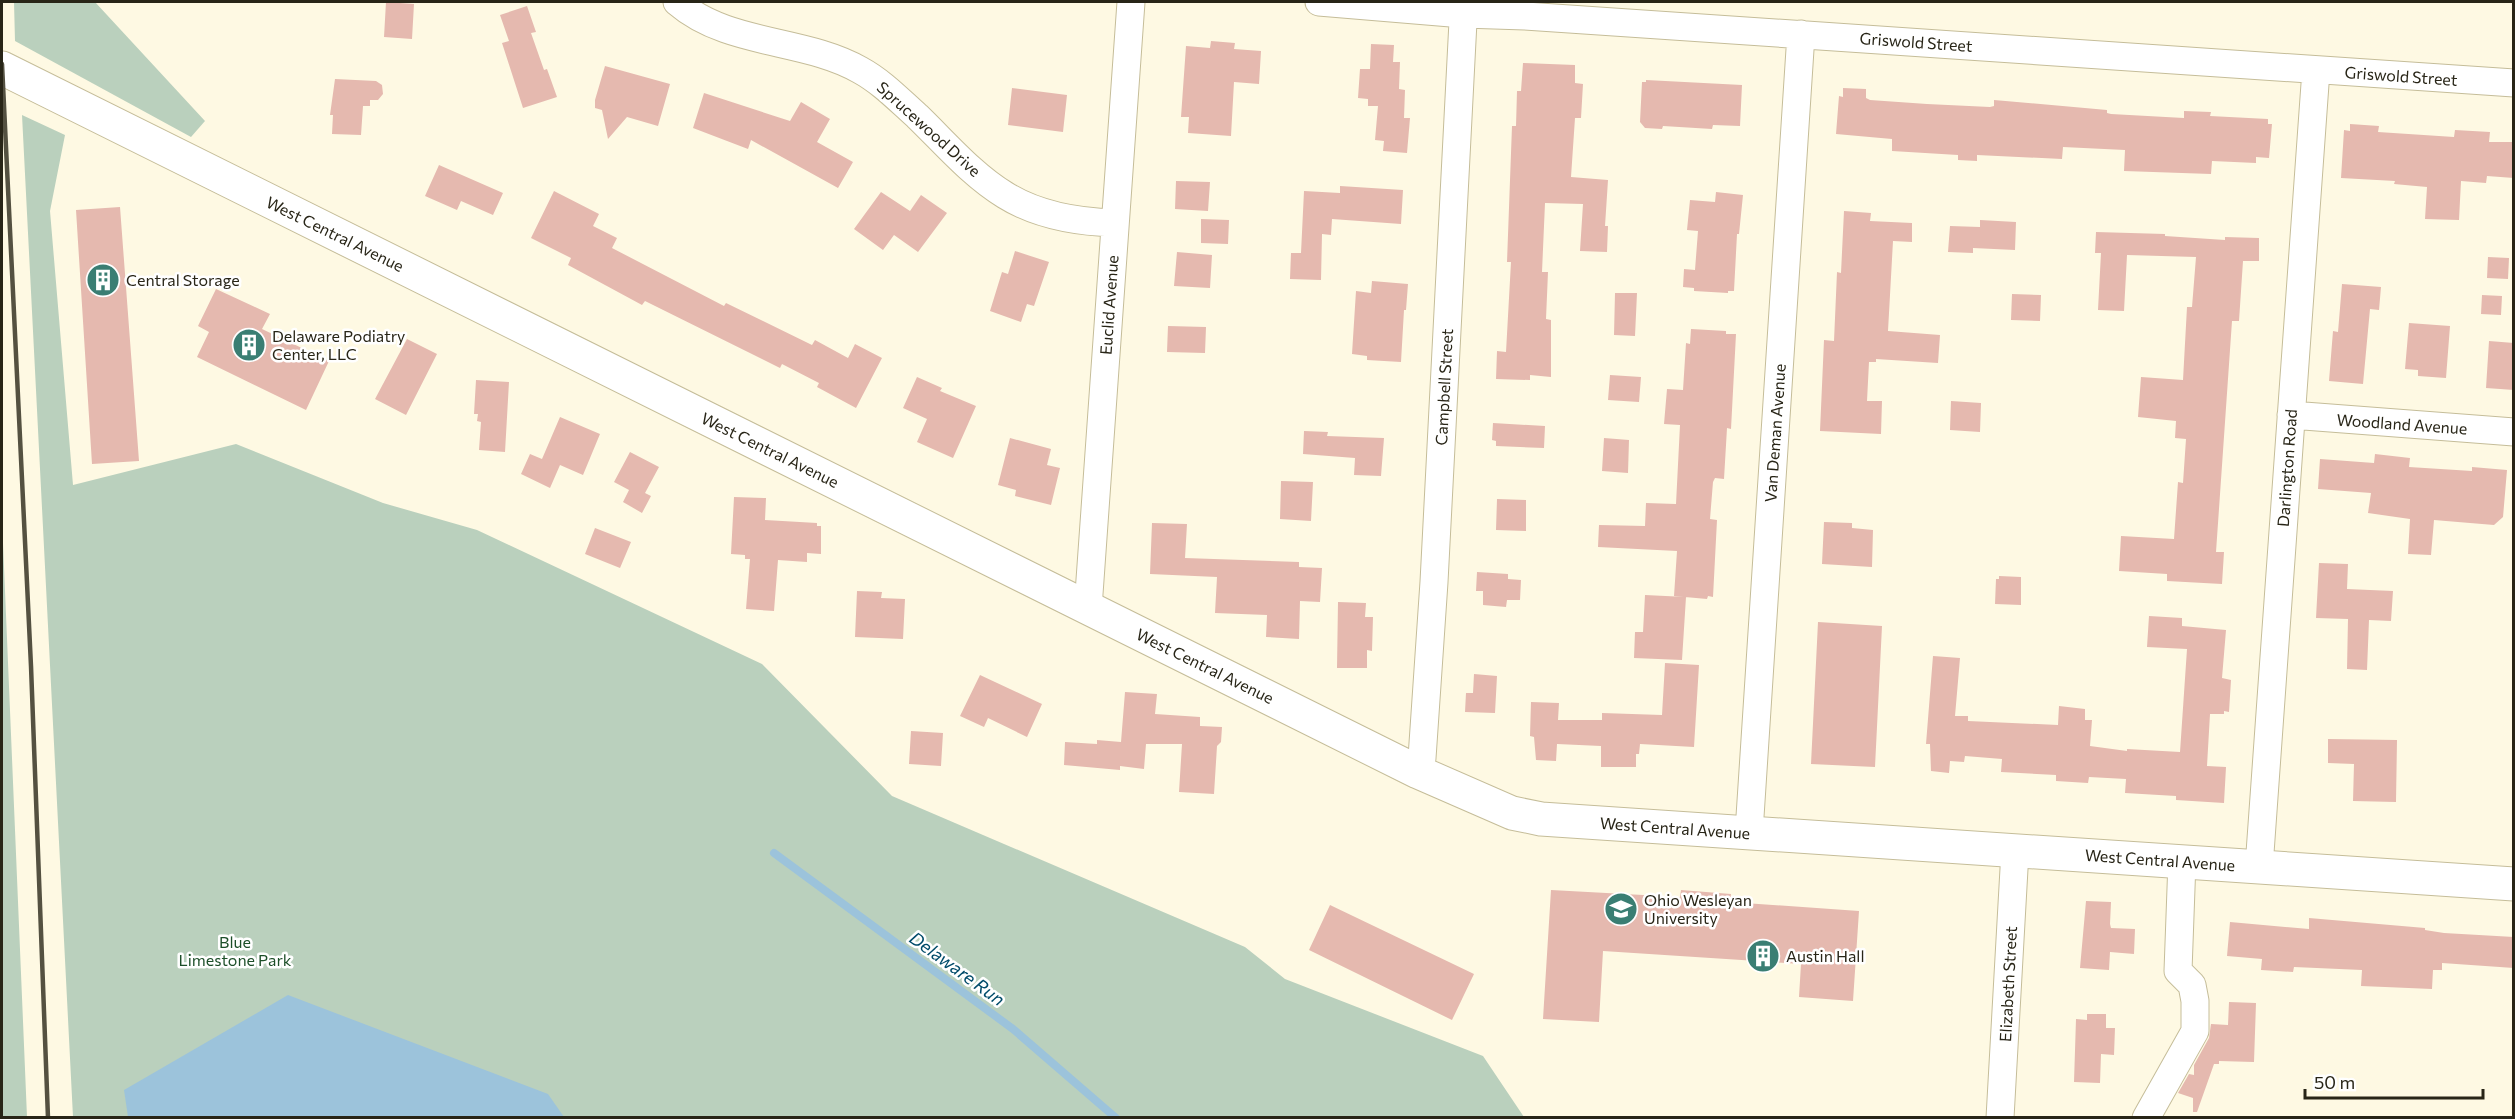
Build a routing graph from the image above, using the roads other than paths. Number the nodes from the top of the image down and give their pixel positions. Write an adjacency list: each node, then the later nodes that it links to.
1 (677, 2): 9 (street, Sprucewood Drive)
2 (1131, 2): 9 (street, Euclid Avenue)
3 (1319, 2): 4 (street, Griswold Street)
4 (1464, 8): 5 (street, Griswold Street); 13 (street, Campbell Street)
5 (1801, 34): 7 (street, Griswold Street); 14 (street, Van Deman Avenue)
6 (2, 68): 12 (main road, West Central Avenue)
7 (2316, 70): 8 (street, Griswold Street); 10 (street, Darlington Road)
8 (2514, 83)
9 (1115, 223): 12 (street, Euclid Avenue)
10 (2291, 416): 11 (street, Woodland Avenue); 17 (street, Darlington Road)
11 (2514, 432)
12 (1088, 608): 13 (main road, West Central Avenue)
13 (1418, 772): 14 (main road, West Central Avenue)
14 (1749, 832): 15 (main road, West Central Avenue)
15 (2015, 851): 16 (main road, West Central Avenue); 19 (street, Elizabeth Street)
16 (2182, 861): 17 (main road, West Central Avenue); 20 (street)
17 (2259, 867): 18 (main road, West Central Avenue)
18 (2514, 884)
19 (2000, 1118)
20 (2146, 1118)

